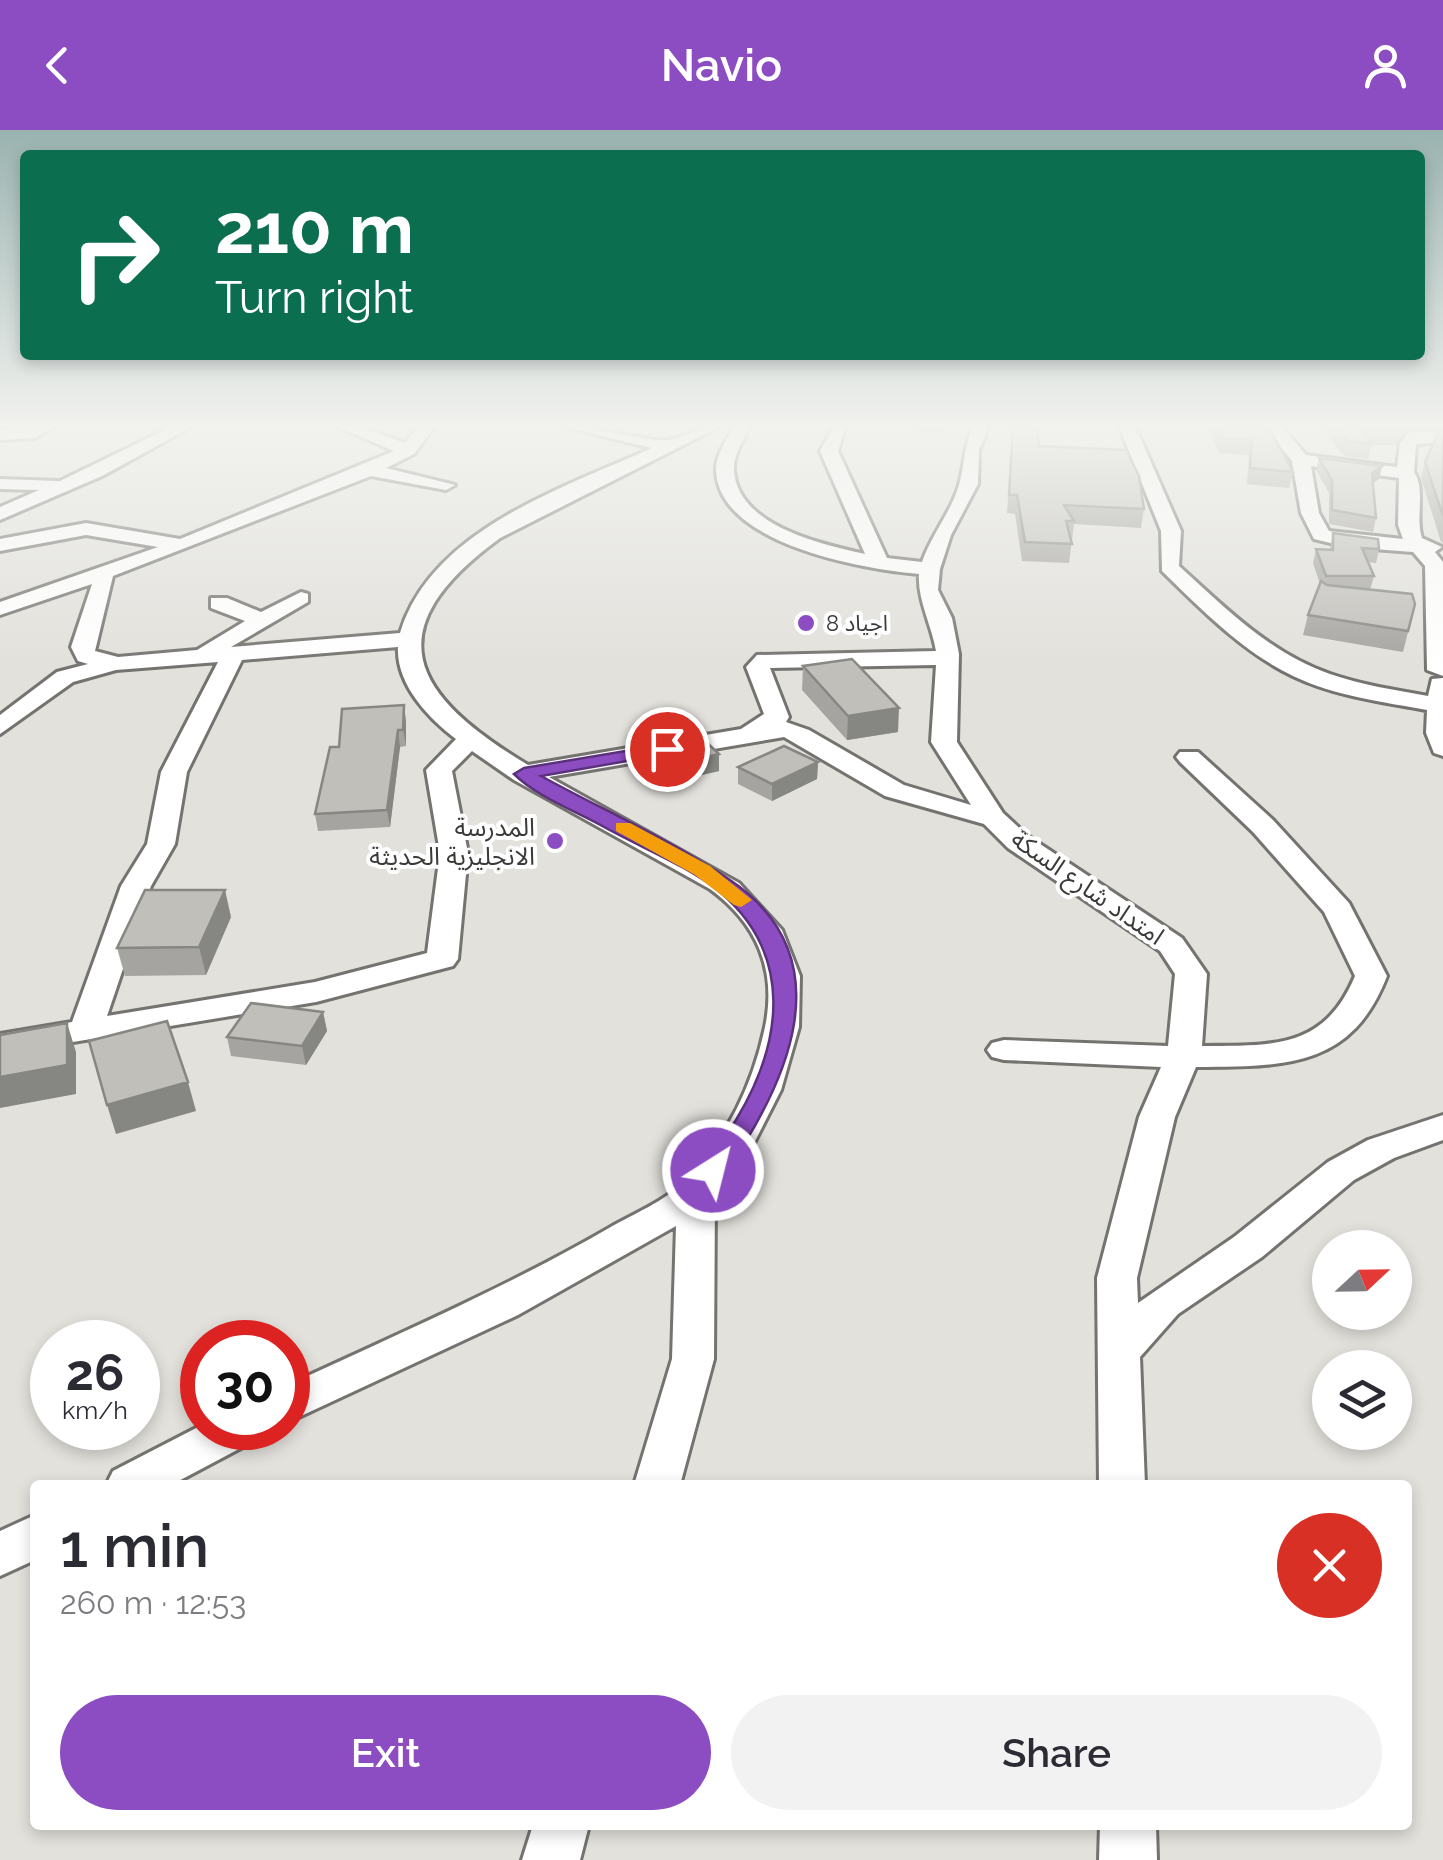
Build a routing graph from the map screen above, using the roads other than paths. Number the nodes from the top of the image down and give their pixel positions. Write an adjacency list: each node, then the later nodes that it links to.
1 (279, 507): 10 (street)
2 (553, 507): 20 (street)
3 (740, 507): 13 (street)
4 (854, 507): 13 (street)
5 (957, 507): 14 (street)
6 (1160, 507): 26 (street)
7 (1309, 507): 11 (street)
8 (1409, 507): 11 (street)
9 (0, 545): 10 (street)
10 (182, 546): 15 (street)
11 (1420, 547): 12 (street); 25 (street)
12 (1443, 548)
13 (878, 562): 14 (street)
14 (930, 569): 23 (street, امتداد شارع السكة)
15 (104, 571): 18 (street); 24 (street)
16 (301, 598): 19 (street)
17 (219, 603): 19 (street)
18 (0, 609)
19 (263, 620): 22 (street)
20 (409, 638): 21 (street); 29 (street)
21 (233, 655): 22 (street); 34 (street)
22 (199, 657): 24 (street)
23 (947, 658): 28 (street); 33 (street, امتداد شارع السكة)
24 (118, 664): 27 (street)
25 (1441, 668): 26 (street)
26 (1442, 706): 30 (street)
27 (0, 727)
28 (752, 732): 32 (street); 33 (street)
29 (470, 739): 32 (street); 34 (street)
30 (1443, 748)
31 (1190, 758): 37 (street)
32 (524, 774): 39 (street)
33 (993, 818): 37 (street, امتداد شارع السكة)
34 (84, 1032): 35 (street)
35 (0, 1044)
36 (1004, 1050): 37 (street)
37 (1184, 1054): 40 (street, امتداد شارع السكة)
38 (1443, 1127): 40 (street)
39 (696, 1194): 41 (street); 44 (street)
40 (1116, 1356): 45 (street, امتداد شارع السكة)
41 (310, 1394)
42 (196, 1450): 43 (street)
43 (139, 1480)
44 (659, 1480)
45 (1122, 1480)
46 (30, 1539): 47 (street)
47 (0, 1555)
48 (560, 1830): 50 (street)
49 (1128, 1830): 51 (street)
50 (551, 1860)
51 (1128, 1860)

